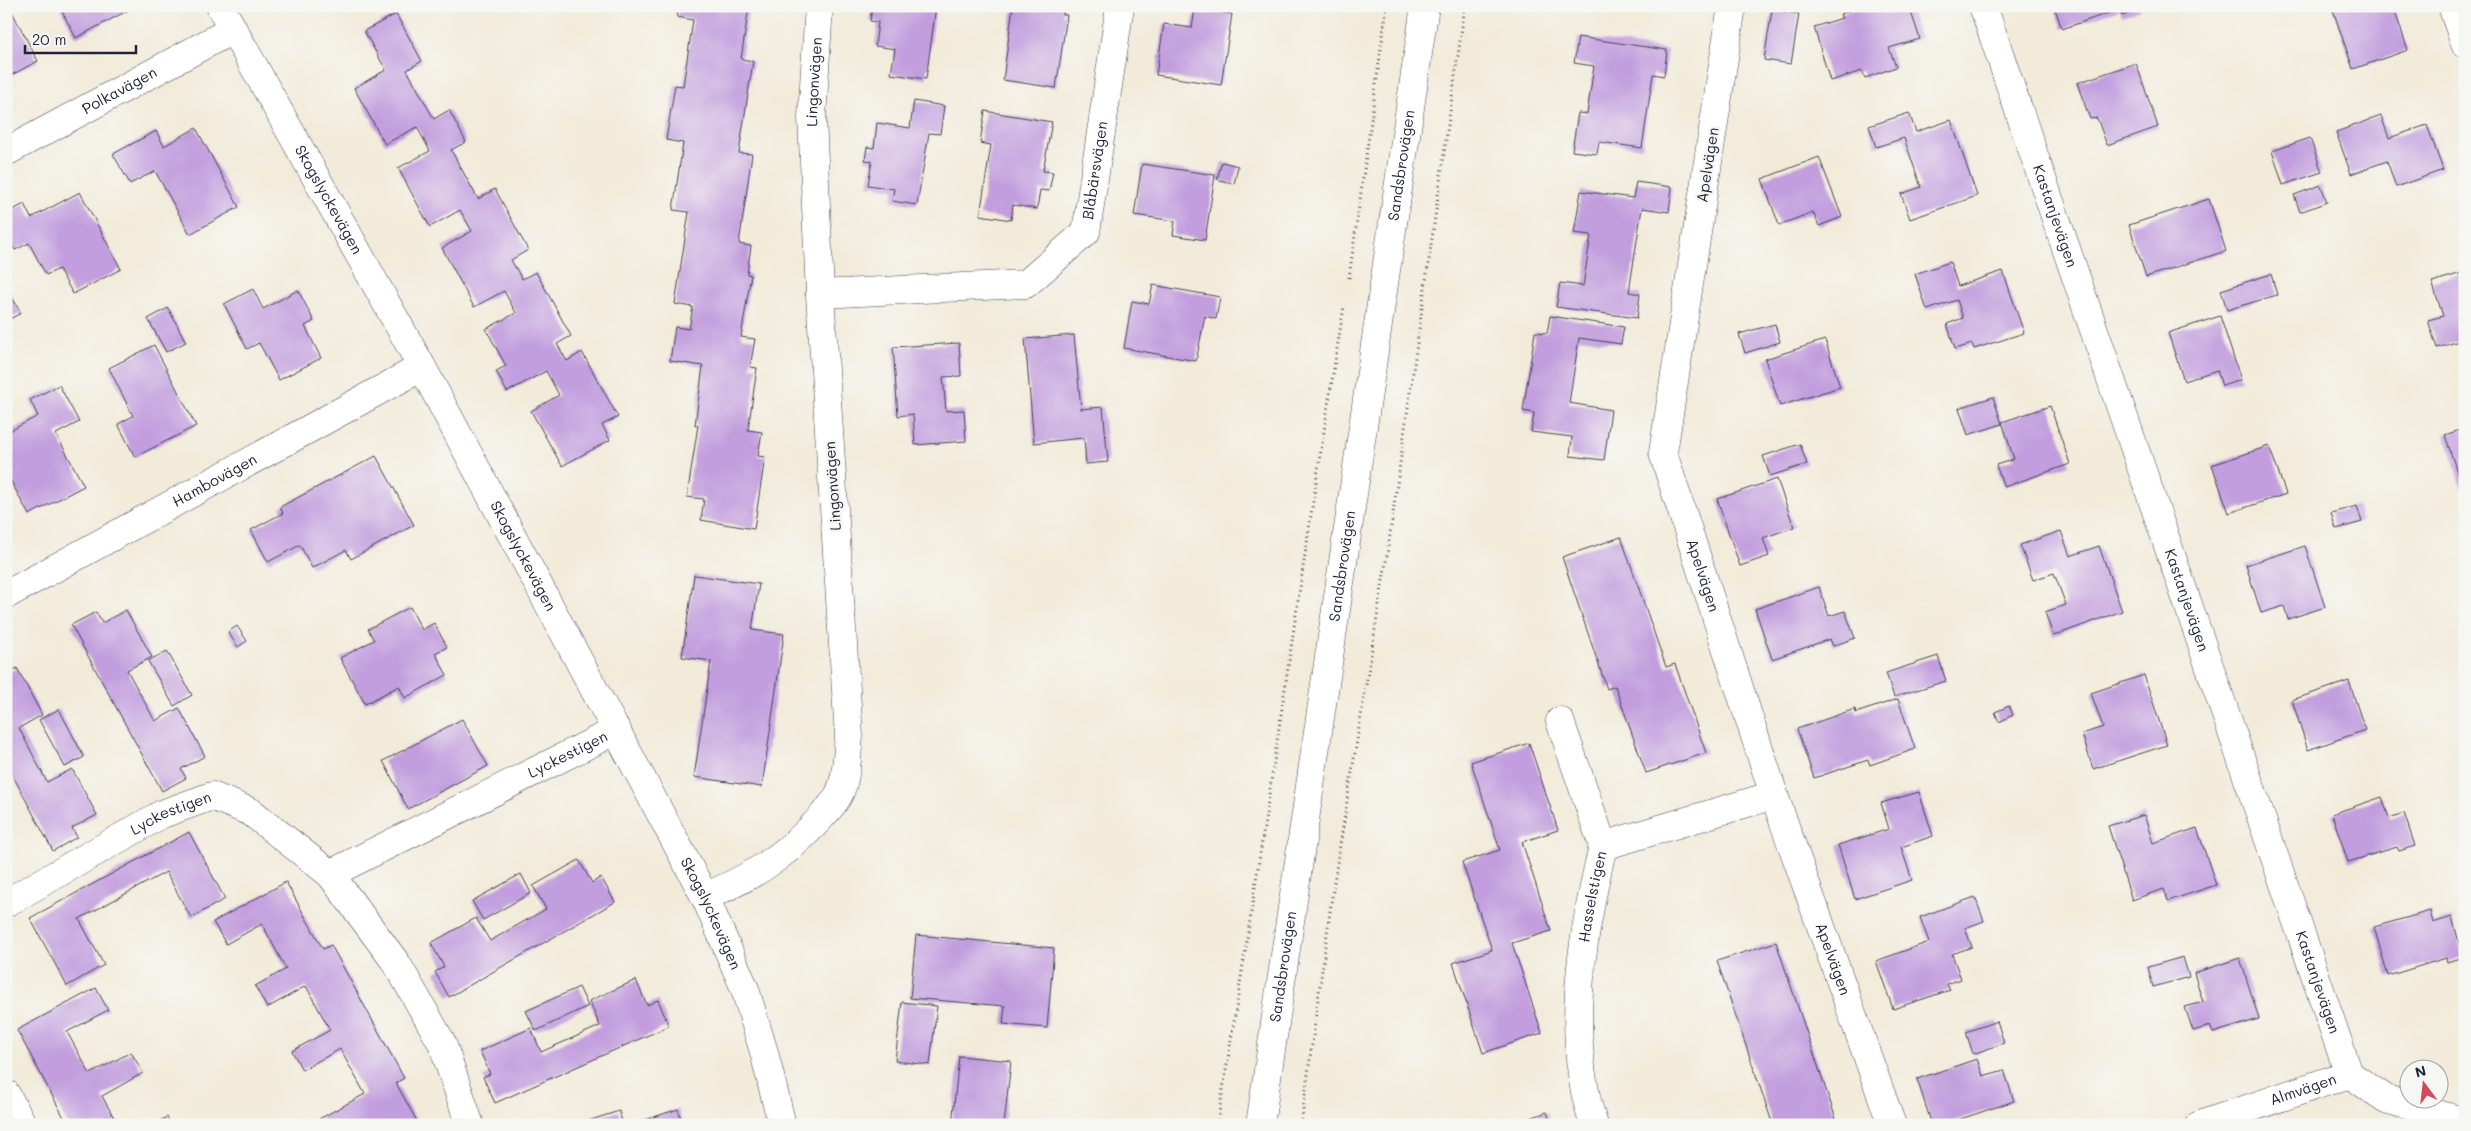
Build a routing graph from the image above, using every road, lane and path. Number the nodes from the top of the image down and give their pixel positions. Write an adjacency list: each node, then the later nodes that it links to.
1 (819, 6): 13 (street, Lingonvägen)
2 (1120, 6): 13 (street, Blåbärsvägen)
3 (1387, 6): 12 (path)
4 (1425, 6): 31 (street, Sandsbrovägen)
5 (1465, 6): 32 (path)
6 (1732, 6): 19 (street, Apelvägen)
7 (1983, 6): 24 (street, Kastanjevägen)
8 (2452, 6): 10 (street)
9 (225, 18): 11 (street, Polkavägen); 15 (street, Skogslyckevägen)
10 (2465, 44)
11 (6, 152)
12 (1348, 282)
13 (820, 294): 22 (street, Lingonvägen)
14 (1345, 301): 30 (path)
15 (422, 367): 16 (street, Hambovägen); 18 (street, Skogslyckevägen)
16 (6, 595)
17 (1560, 721): 20 (street)
18 (617, 730): 21 (street, Lyckestigen); 22 (street, Skogslyckevägen)
19 (1774, 795): 20 (street, Hasselstigen); 34 (street, Apelvägen)
20 (1603, 846): 33 (street, Hasselstigen)
21 (330, 874): 23 (street, Lyckestigen); 28 (street, Lyckestigen)
22 (705, 897): 29 (street, Skogslyckevägen)
23 (6, 904)
24 (2349, 1074): 26 (street); 35 (street, Almvägen)
25 (6, 1094): 27 (street)
26 (2465, 1122)
27 (23, 1125)
28 (470, 1125)
29 (782, 1125)
30 (1217, 1125)
31 (1260, 1125)
32 (1301, 1125)
33 (1594, 1125)
34 (1892, 1125)
35 (2200, 1125)

